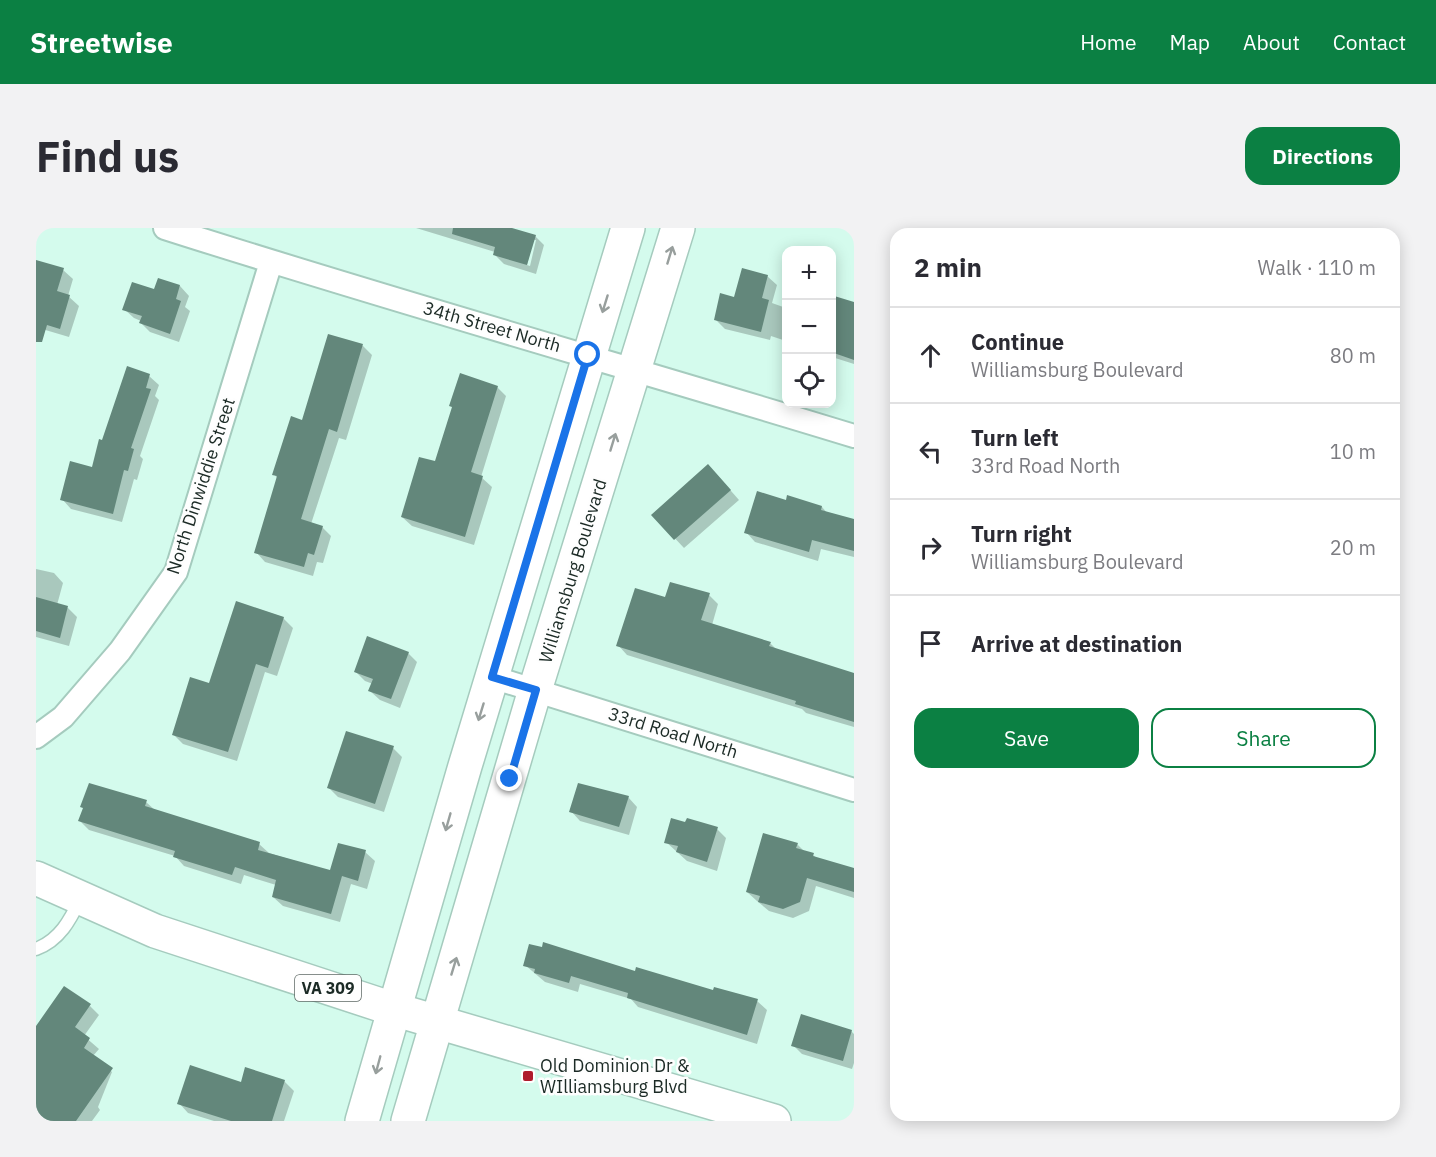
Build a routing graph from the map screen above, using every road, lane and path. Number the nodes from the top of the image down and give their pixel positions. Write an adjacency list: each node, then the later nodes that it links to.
1 (165, 228): 4 (street, 34th Street North)
2 (628, 228): 5 (main road, one-way to 5)
3 (678, 228): 6 (main road, Williamsburg Boulevard, one-way to 3)
4 (271, 262): 5 (street, 34th Street North); 10 (street, North Dinwiddie Street)
5 (588, 355): 6 (street, 34th Street North); 8 (main road)
6 (635, 369): 7 (street, 34th Street North); 9 (main road, Williamsburg Boulevard, one-way to 6)
7 (854, 436)
8 (492, 677): 9 (street, 33rd Road North); 15 (main road, one-way to 15)
9 (536, 690): 11 (street, 33rd Road North); 16 (main road, Williamsburg Boulevard, one-way to 9)
10 (36, 737)
11 (854, 790)
12 (36, 878): 13 (main road, VA 309)
13 (81, 898): 14 (lane); 15 (main road, VA 309)
14 (36, 949)
15 (393, 1009): 16 (main road, VA 309); 17 (main road, one-way to 17)
16 (437, 1022): 18 (main road, Williamsburg Boulevard); 19 (main road, VA 309)
17 (362, 1121)
18 (408, 1121)
19 (774, 1121)

